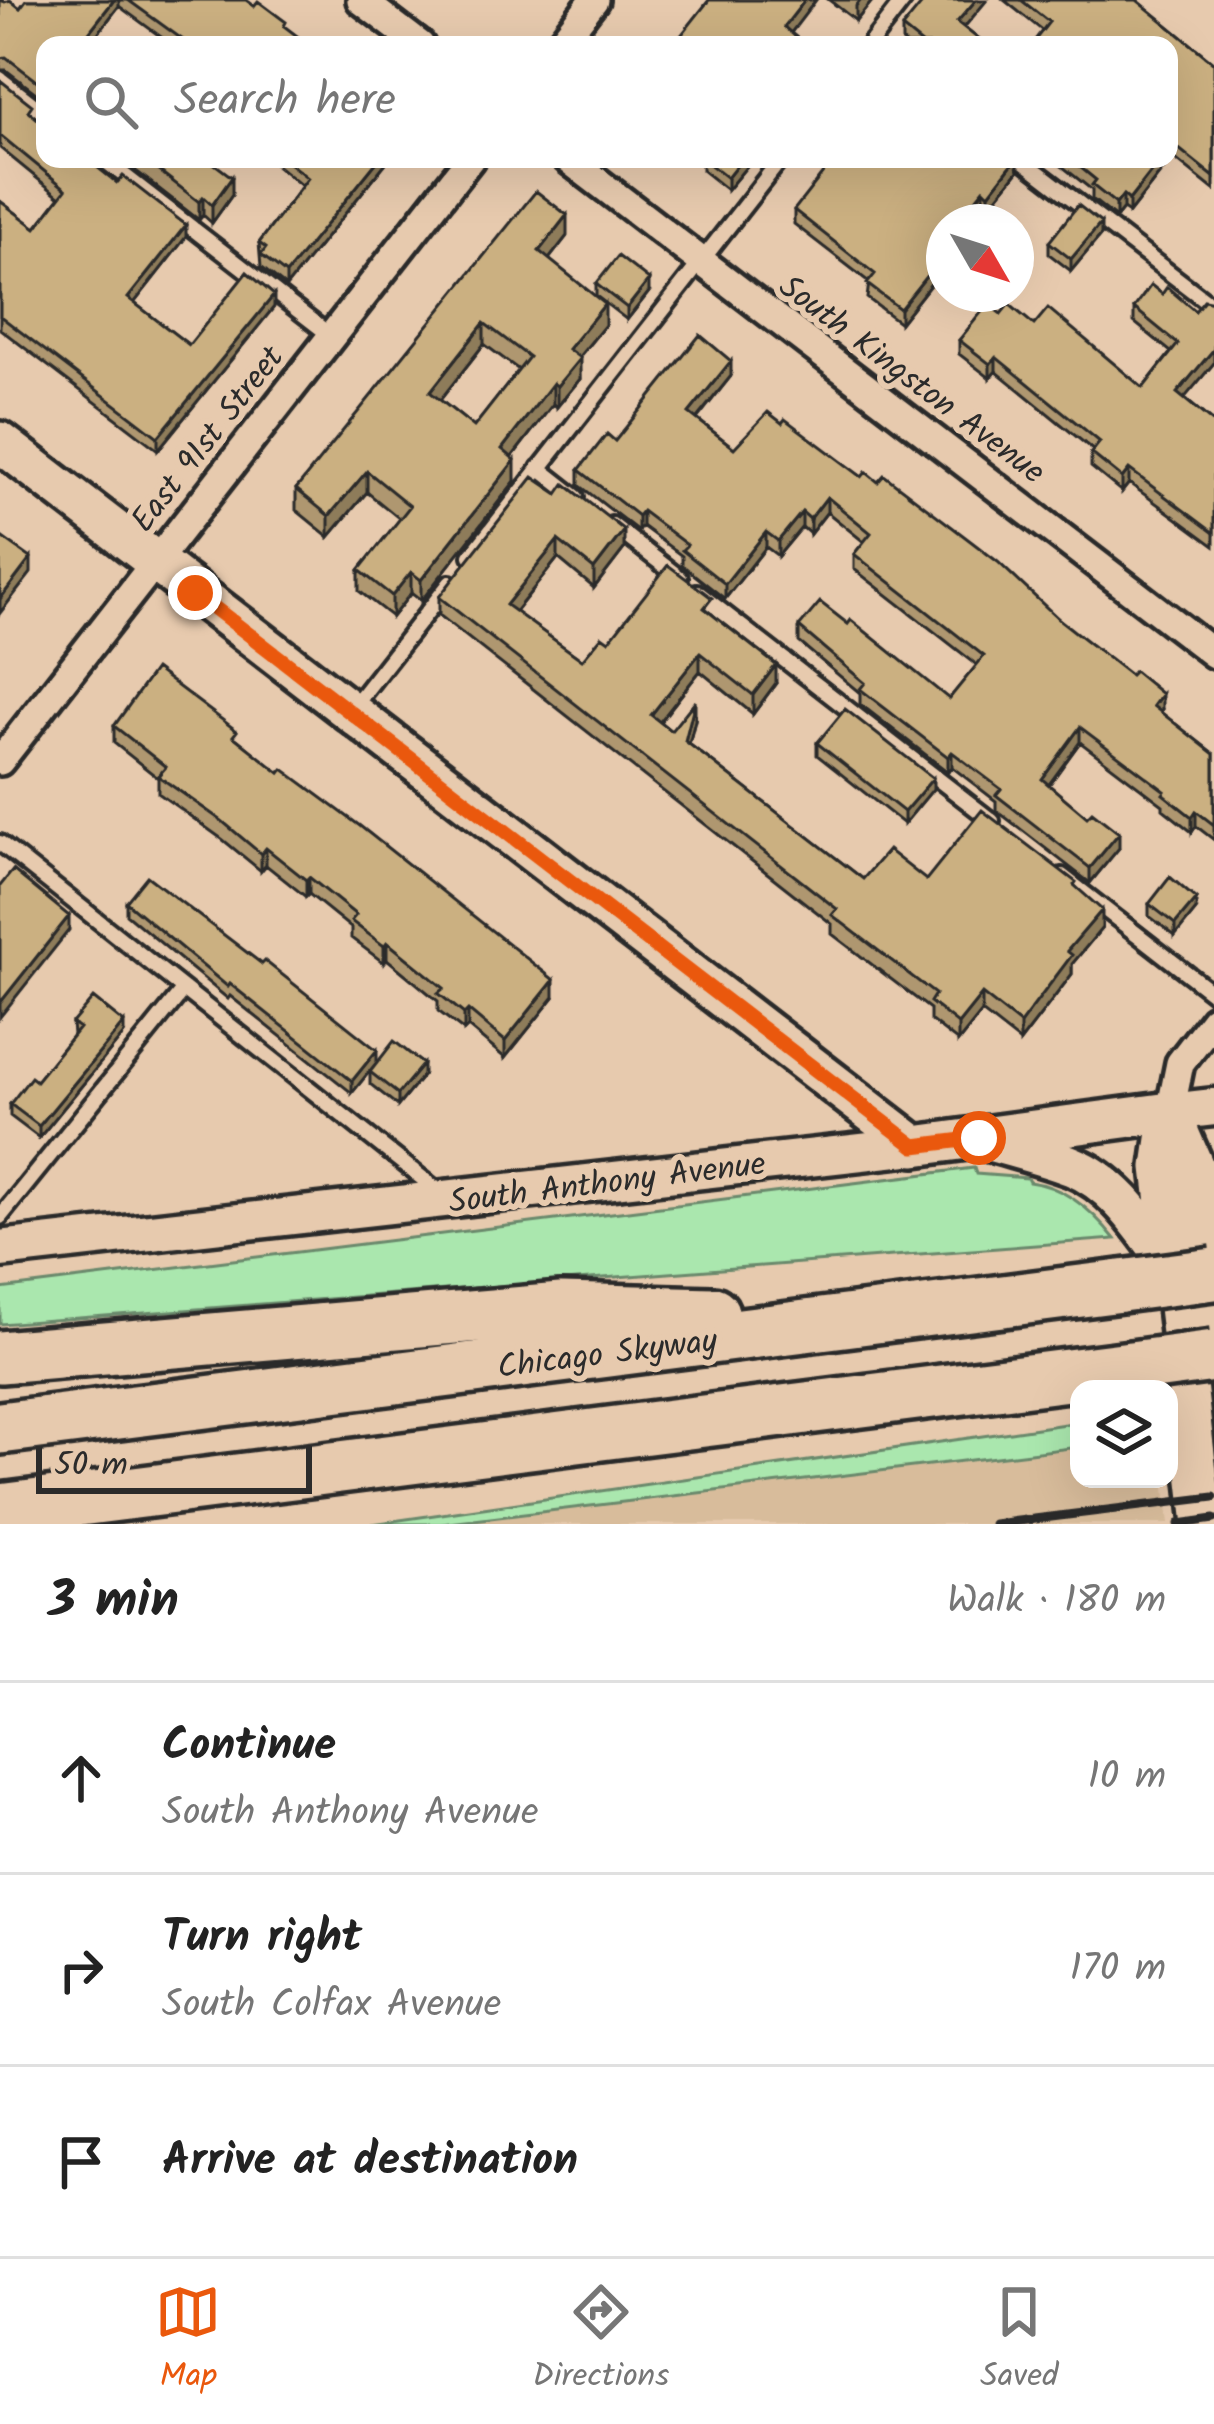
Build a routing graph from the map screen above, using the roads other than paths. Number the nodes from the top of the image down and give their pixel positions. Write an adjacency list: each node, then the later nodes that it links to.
1 (361, 0): 4 (street)
2 (594, 0): 5 (street)
3 (904, 0): 6 (lane)
4 (408, 36)
5 (566, 36)
6 (877, 36)
7 (0, 79): 8 (lane)
8 (36, 107)
9 (115, 168): 16 (lane)
10 (463, 168): 16 (street, East 91st Street)
11 (580, 168): 14 (street, South Kingston Avenue)
12 (774, 168): 14 (lane)
13 (1033, 168): 15 (lane)
14 (701, 261): 18 (lane); 20 (street, South Kingston Avenue)
15 (1214, 308)
16 (331, 336): 19 (street, East 91st Street)
17 (0, 442): 19 (main road)
18 (539, 469): 21 (lane); 23 (lane)
19 (155, 562): 21 (main road); 22 (street, East 91st Street)
20 (1214, 654)
21 (350, 711): 32 (main road)
22 (0, 761)
23 (1001, 829)
24 (0, 842): 26 (lane)
25 (1057, 872): 27 (lane)
26 (184, 989): 33 (lane); 34 (lane)
27 (1214, 994)
28 (1214, 1019): 30 (street)
29 (1214, 1107): 30 (street, South Anthony Avenue)
30 (1170, 1112): 31 (main road, South Anthony Avenue); 36 (main road); 38 (main road)
31 (979, 1138): 32 (main road, South Anthony Avenue); 36 (main road)
32 (915, 1146): 33 (street, South Anthony Avenue)
33 (448, 1199): 35 (street, South Anthony Avenue)
34 (0, 1217)
35 (0, 1249)
36 (1194, 1271): 37 (highway, Chicago Skyway, bridge); 45 (main road)
37 (882, 1317): 40 (highway); 41 (highway, Chicago Skyway)
38 (1214, 1321)
39 (1214, 1356): 42 (highway, bridge)
40 (0, 1357)
41 (0, 1429)
42 (221, 1483): 43 (highway); 44 (highway)
43 (0, 1510)
44 (56, 1524)
45 (1203, 1524)

